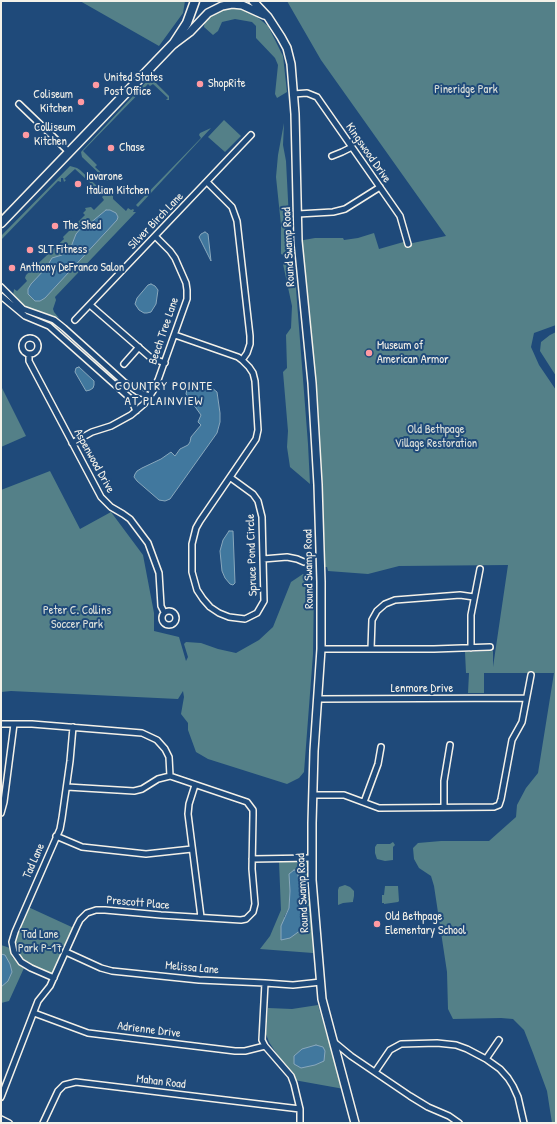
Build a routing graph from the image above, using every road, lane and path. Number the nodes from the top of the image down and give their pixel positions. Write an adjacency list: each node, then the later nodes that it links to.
1 (196, 1): 5 (main road)
2 (245, 1): 4 (main road, Round Swamp Road)
3 (253, 1): 4 (main road, Round Swamp Road)
4 (268, 17): 5 (main road); 6 (main road, Round Swamp Road)
5 (170, 47): 10 (main road)
6 (294, 94): 9 (street, Kingswood Drive); 14 (main road, Round Swamp Road)
7 (19, 104): 10 (street)
8 (251, 135): 12 (street, Silver Birch Lane)
9 (352, 146): 11 (street); 13 (street, Kingswood Drive)
10 (69, 152): 15 (main road)
11 (332, 156)
12 (207, 182): 16 (street, Silver Birch Lane); 26 (street)
13 (380, 186): 14 (street); 17 (street, Kingswood Drive)
14 (298, 214): 40 (main road, Round Swamp Road)
15 (1, 223)
16 (155, 236): 21 (street, Silver Birch Lane); 23 (street, Beech Tree Lane)
17 (408, 244)
18 (1, 287): 19 (street)
19 (7, 293): 20 (street); 29 (street)
20 (1, 297): 30 (street)
21 (90, 305): 22 (street, Silver Birch Lane); 24 (street)
22 (75, 320)
23 (175, 335): 26 (street, Spruce Pond Circle); 27 (street, Beech Tree Lane)
24 (139, 347): 27 (street); 28 (street)
25 (29, 354): 31 (street, Aspenwood Drive)
26 (242, 360): 32 (street, Spruce Pond Circle)
27 (165, 363): 29 (street, Beech Tree Lane)
28 (124, 364)
29 (150, 396): 30 (street, Beech Tree Lane)
30 (136, 411): 31 (street, Beech Tree Lane)
31 (72, 443): 37 (street, Aspenwood Drive)
32 (231, 478): 33 (street, Spruce Pond Circle); 33 (street, Spruce Pond Circle)
33 (264, 559): 34 (street)
34 (304, 562)
35 (480, 569): 36 (street)
36 (474, 597): 39 (street); 41 (street)
37 (164, 612)
38 (490, 647): 39 (street)
39 (471, 648): 41 (street)
40 (320, 649): 41 (street); 44 (main road, Round Swamp Road)
41 (371, 649)
42 (531, 675): 43 (street)
43 (526, 698): 44 (street, Lenmore Drive); 56 (street)
44 (318, 700): 54 (main road, Round Swamp Road)
45 (1, 724): 46 (street)
46 (14, 724): 47 (street); 51 (street)
47 (73, 727): 50 (street); 53 (street, Tad Lane)
48 (450, 745): 56 (street)
49 (381, 747): 55 (street)
50 (170, 776): 52 (street); 53 (street)
51 (4, 783): 57 (street)
52 (195, 785): 59 (street); 61 (street)
53 (67, 787): 58 (street, Tad Lane)
54 (314, 795): 55 (street); 60 (main road, Round Swamp Road)
55 (364, 802): 56 (street)
56 (444, 806)
57 (1, 813)
58 (56, 836): 59 (street); 64 (street, Tad Lane)
59 (192, 849): 62 (street)
60 (312, 858): 61 (street); 65 (main road, Round Swamp Road)
61 (252, 859): 62 (street, Prescott Place)
62 (201, 917): 63 (street, Prescott Place)
63 (66, 952): 64 (street, Prescott Place); 66 (street, Melissa Lane)
64 (54, 978): 67 (street, Prescott Place)
65 (321, 982): 66 (street, Melissa Lane); 69 (main road, Round Swamp Road)
66 (265, 984): 70 (street)
67 (34, 1013): 70 (street, Adrienne Drive); 73 (street, Prescott Place)
68 (499, 1040): 71 (street)
69 (334, 1042): 72 (street); 79 (main road, Round Swamp Road)
70 (265, 1046): 74 (street)
71 (486, 1059): 72 (street); 81 (street)
72 (375, 1072): 80 (street)
73 (1, 1097)
74 (300, 1110): 77 (street, Mahan Road); 78 (street)
75 (1, 1119): 76 (street)
76 (9, 1123)
77 (42, 1123)
78 (300, 1123)
79 (355, 1123)
80 (459, 1123)
81 (524, 1123)

